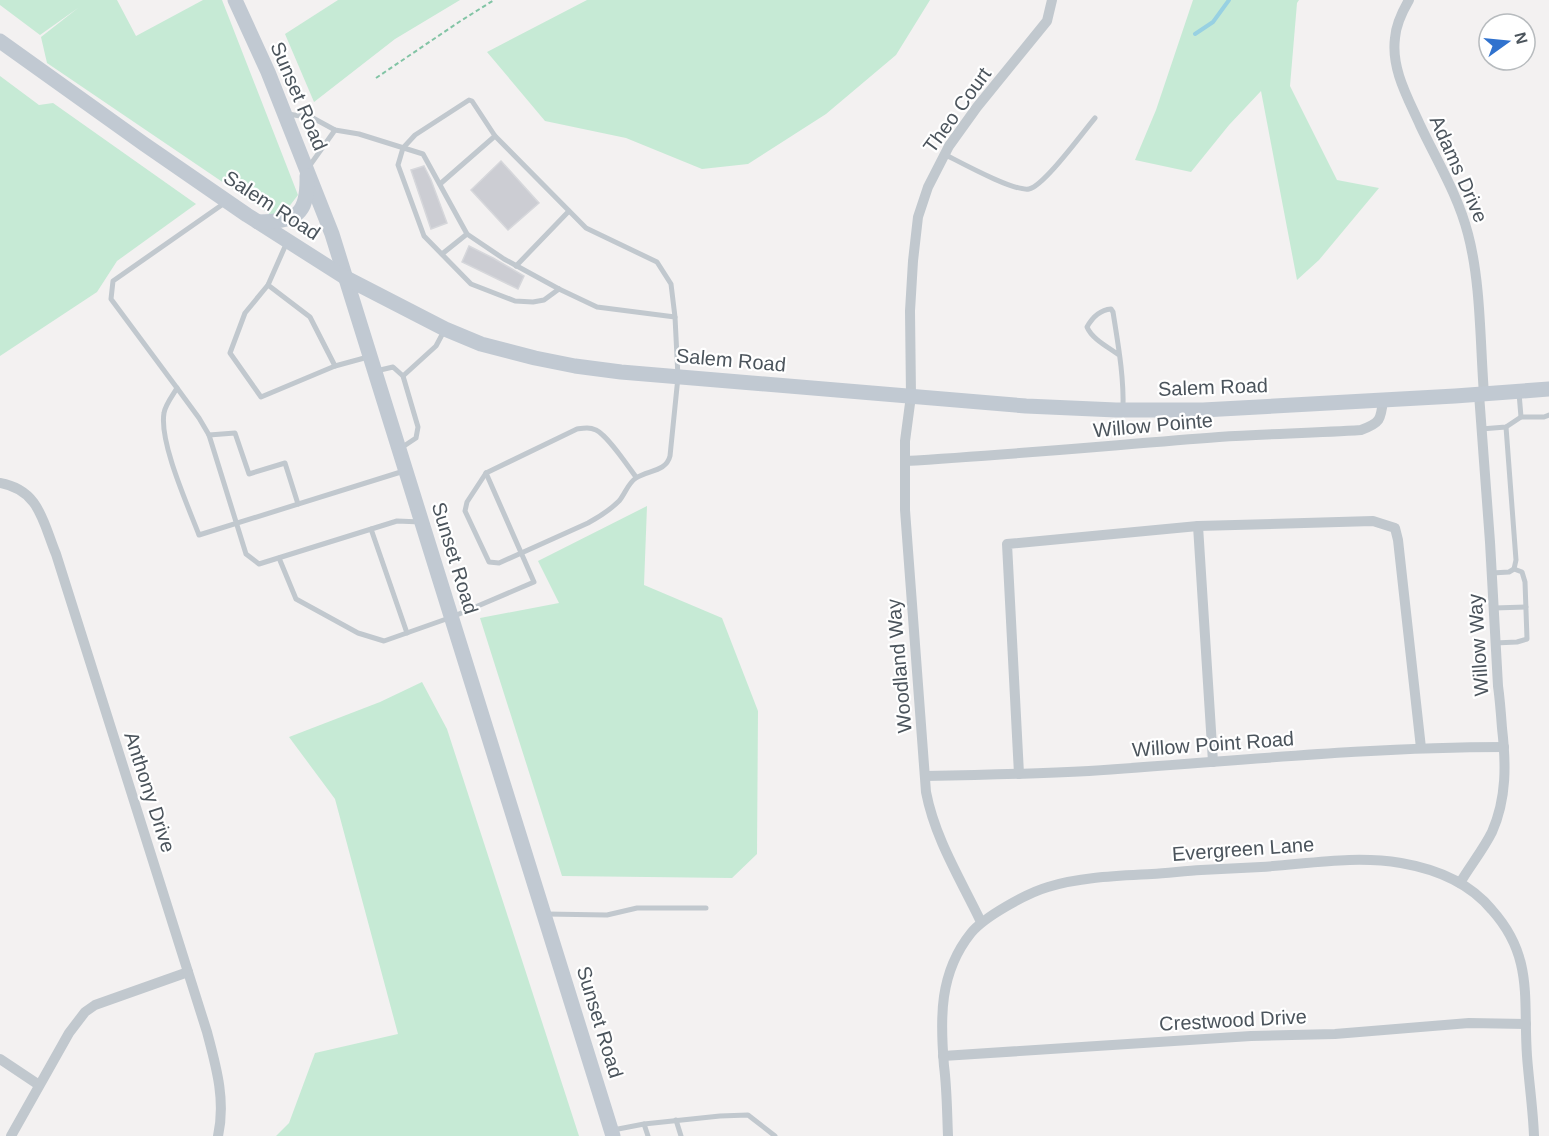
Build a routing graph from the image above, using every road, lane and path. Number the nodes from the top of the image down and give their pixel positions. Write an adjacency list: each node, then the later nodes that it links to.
1 (236, 0): 7 (street, Sunset Road)
2 (494, 0): 6 (path)
3 (1053, 0): 12 (street, Theo Court)
4 (1409, 0): 36 (street, Adams Drive)
5 (0, 41): 15 (street, Salem Road)
6 (376, 78)
7 (285, 114): 9 (lane); 13 (street, Sunset Road)
8 (1095, 118): 12 (lane)
9 (335, 130): 11 (lane); 13 (lane)
10 (495, 136): 11 (lane); 14 (lane); 16 (lane)
11 (403, 148): 14 (lane); 20 (lane)
12 (944, 154): 37 (street, Theo Court)
13 (307, 170): 17 (street); 22 (street, Sunset Road)
14 (440, 184): 18 (lane)
15 (227, 201): 17 (street, Salem Road); 33 (lane)
16 (569, 211): 21 (lane); 25 (lane)
17 (258, 222): 19 (street, Salem Road)
18 (467, 234): 20 (lane); 21 (lane)
19 (288, 241): 22 (street, Salem Road); 23 (lane)
20 (442, 254): 24 (lane)
21 (516, 266): 24 (lane)
22 (346, 278): 26 (street, Salem Road); 28 (street, Sunset Road)
23 (268, 285): 29 (lane); 29 (lane)
24 (560, 289): 25 (lane)
25 (675, 317): 32 (lane)
26 (445, 329): 31 (lane); 32 (street, Salem Road)
27 (1119, 355): 27 (lane); 39 (lane)
28 (370, 356): 29 (lane); 30 (street, Sunset Road)
29 (335, 366)
30 (375, 372): 31 (lane); 45 (street, Sunset Road)
31 (403, 376): 45 (lane)
32 (678, 376): 37 (street, Salem Road); 49 (lane)
33 (177, 388): 44 (lane); 53 (lane)
34 (1549, 389): 35 (street, Salem Road)
35 (1519, 391): 36 (street, Salem Road); 41 (lane)
36 (1481, 394): 38 (street, Salem Road); 43 (street, Willow Way)
37 (911, 396): 39 (street, Salem Road); 46 (street, Woodland Way)
38 (1383, 400): 39 (street, Salem Road); 46 (street, Willow Pointe)
39 (1123, 410)
40 (1549, 415): 41 (lane)
41 (1521, 417): 42 (lane)
42 (1506, 427): 43 (lane); 58 (lane)
43 (1481, 429): 59 (street, Willow Way)
44 (209, 435): 51 (lane); 53 (lane)
45 (399, 449): 47 (street, Sunset Road)
46 (905, 461): 69 (street, Woodland Way)
47 (406, 471): 51 (lane); 52 (street, Sunset Road)
48 (486, 473): 49 (lane); 56 (lane); 56 (lane)
49 (636, 477): 56 (lane)
50 (0, 483): 74 (street, Anthony Drive)
51 (298, 504): 53 (lane)
52 (422, 522): 55 (lane); 62 (street, Sunset Road)
53 (236, 524): 57 (lane)
54 (1198, 526): 66 (street); 67 (street); 68 (street)
55 (371, 529): 57 (lane); 63 (lane)
56 (521, 554): 62 (lane)
57 (279, 558): 63 (lane)
58 (1514, 569): 59 (lane); 60 (lane)
59 (1491, 573): 61 (street, Willow Way)
60 (1526, 607): 61 (lane); 64 (lane)
61 (1493, 608): 64 (street, Willow Way)
62 (452, 617): 63 (lane); 72 (street, Sunset Road)
63 (407, 633)
64 (1495, 643): 65 (street, Willow Way)
65 (1504, 747): 66 (street, Willow Point Road); 70 (street, Willow Way)
66 (1421, 748): 67 (street, Willow Point Road)
67 (1213, 762): 68 (street, Willow Point Road)
68 (1019, 774): 69 (street, Willow Point Road)
69 (925, 776): 73 (street, Woodland Way)
70 (1460, 883): 73 (street, Evergreen Lane); 75 (street, Evergreen Lane)
71 (706, 908): 72 (lane)
72 (544, 915): 81 (street, Sunset Road)
73 (981, 922): 76 (street, Evergreen Lane)
74 (188, 972): 78 (street); 83 (street, Anthony Drive)
75 (1526, 1024): 76 (street, Crestwood Drive); 88 (street, Evergreen Lane)
76 (943, 1056): 87 (street, Evergreen Lane)
77 (0, 1059): 78 (street)
78 (39, 1084): 82 (street)
79 (676, 1120): 80 (lane); 85 (lane); 86 (lane)
80 (644, 1124): 81 (lane); 84 (lane)
81 (612, 1133)
82 (10, 1136)
83 (218, 1136)
84 (648, 1136)
85 (681, 1136)
86 (775, 1136)
87 (948, 1136)
88 (1534, 1136)

